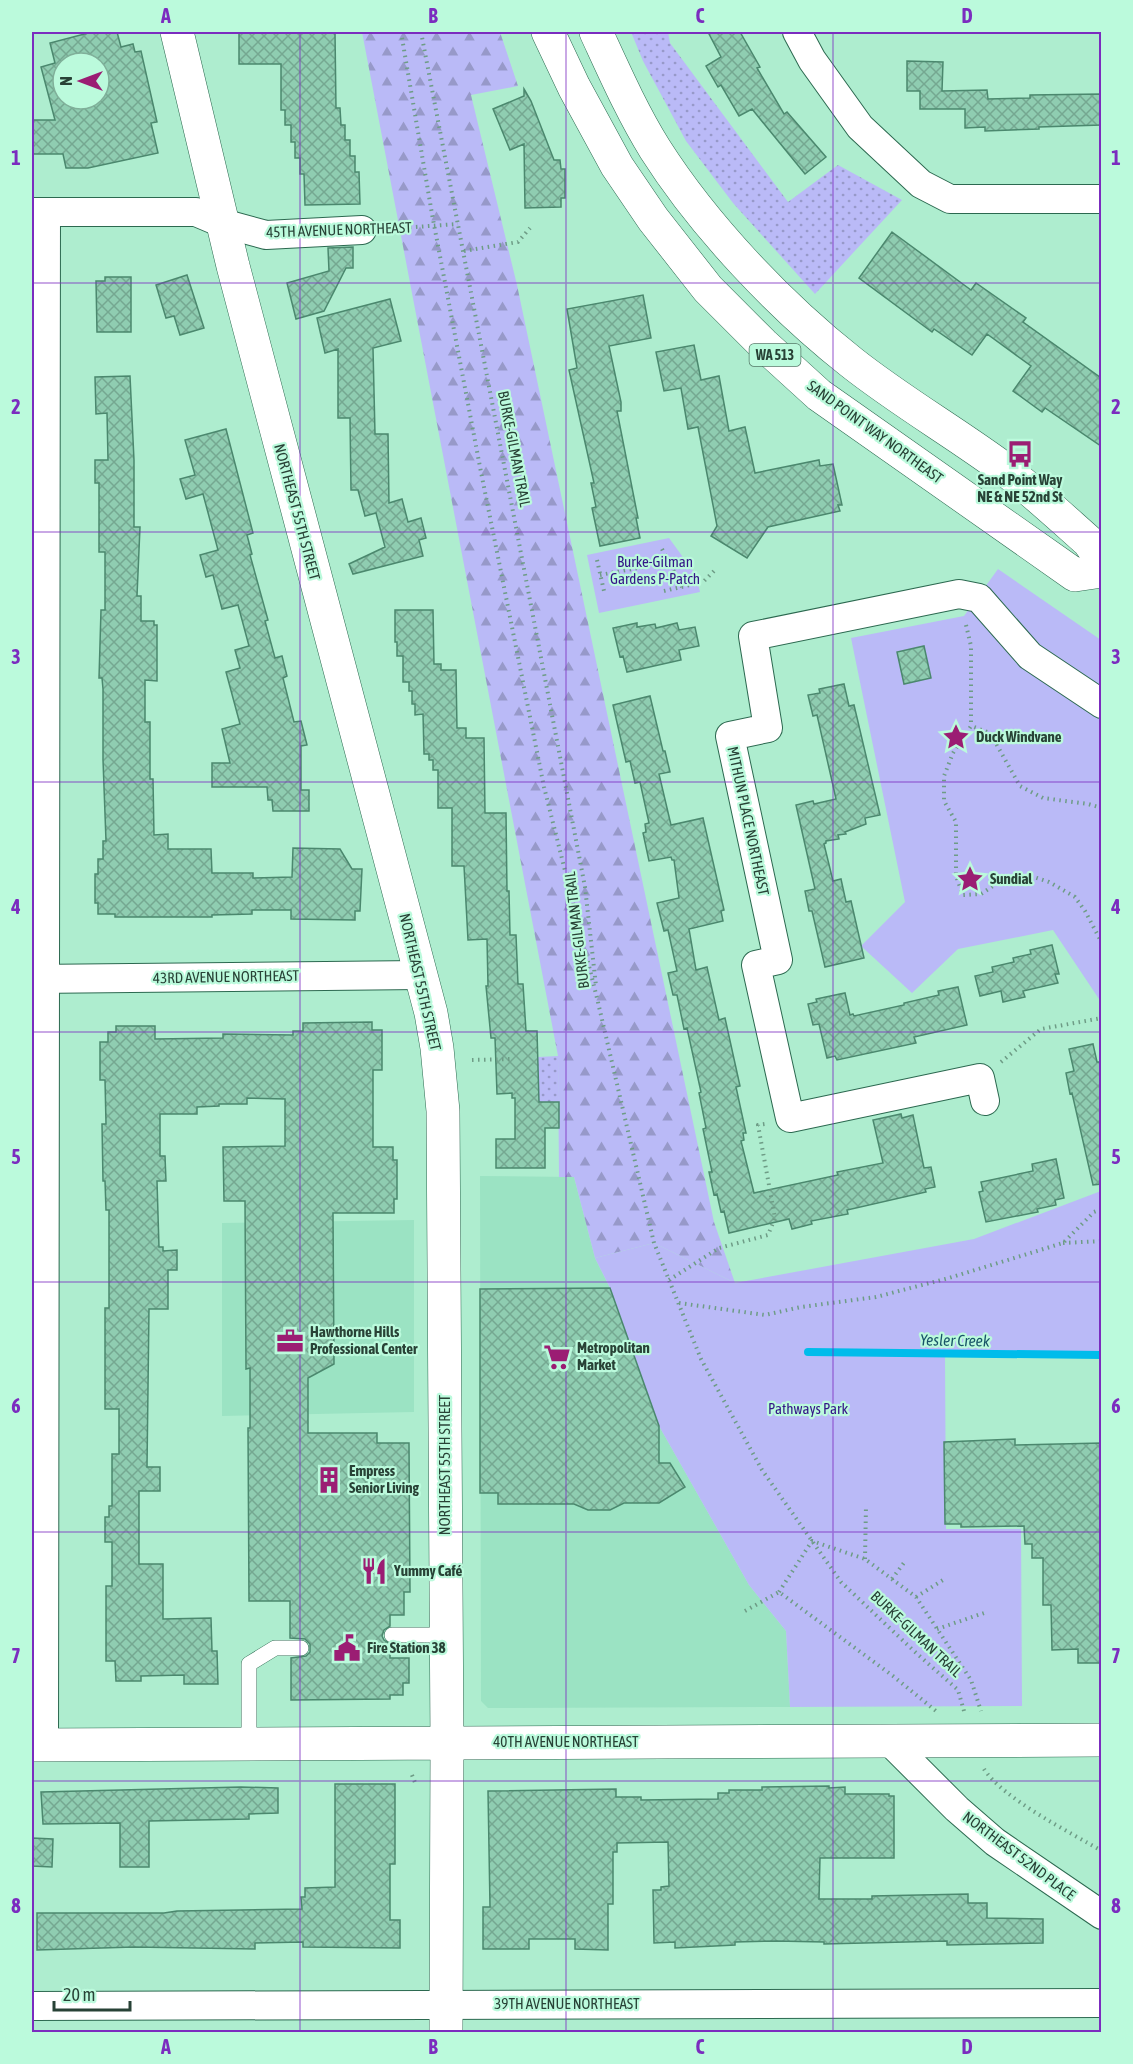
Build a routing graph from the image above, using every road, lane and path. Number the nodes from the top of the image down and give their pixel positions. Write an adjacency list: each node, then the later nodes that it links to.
1 (177, 32): 9 (main road, NORTHEAST 55TH STREET)
2 (401, 32): 11 (path, BURKE-GILMAN TRAIL)
3 (421, 32): 10 (path, BURKE-GILMAN TRAIL)
4 (549, 32): 18 (main road, SAND POINT WAY NORTHEAST / WA 513)
5 (596, 32): 18 (main road, SAND POINT WAY NORTHEAST / WA 513)
6 (797, 32): 7 (street)
7 (1101, 199)
8 (39, 212): 9 (street, 45TH AVENUE NORTHEAST); 30 (street)
9 (222, 223): 13 (street, 45TH AVENUE NORTHEAST); 29 (main road, NORTHEAST 55TH STREET)
10 (458, 224): 11 (path, 45TH AVENUE NORTHEAST); 14 (path, BURKE-GILMAN TRAIL)
11 (434, 226): 13 (path, 45TH AVENUE NORTHEAST); 31 (path, BURKE-GILMAN TRAIL)
12 (530, 228): 14 (path)
13 (362, 230)
14 (464, 251): 31 (path, BURKE-GILMAN TRAIL)
15 (662, 549): 17 (path)
16 (597, 560): 20 (path)
17 (670, 562): 20 (path); 21 (path)
18 (1101, 570)
19 (714, 572): 21 (path)
20 (600, 575): 22 (path)
21 (682, 587): 23 (path)
22 (604, 591)
23 (664, 591)
24 (959, 594): 25 (street); 26 (path); 36 (street, MITHUN PLACE NORTHEAST)
25 (1101, 702)
26 (971, 726): 27 (path); 28 (path)
27 (1101, 808)
28 (1101, 943)
29 (420, 975): 30 (street, 43RD AVENUE NORTHEAST); 54 (main road, NORTHEAST 55TH STREET)
30 (38, 979): 63 (street)
31 (597, 998): 40 (path, BURKE-GILMAN TRAIL)
32 (1101, 1018): 35 (path)
33 (513, 1059): 34 (path)
34 (472, 1060)
35 (983, 1090): 36 (street)
36 (790, 1118): 40 (path)
37 (1101, 1209): 39 (path)
38 (1101, 1241): 39 (path)
39 (1063, 1243): 41 (path)
40 (669, 1280): 41 (path, BURKE-GILMAN TRAIL)
41 (678, 1303): 43 (path, BURKE-GILMAN TRAIL)
42 (866, 1505): 44 (path)
43 (812, 1541): 44 (path); 48 (path); 57 (path, BURKE-GILMAN TRAIL)
44 (865, 1559): 46 (path)
45 (906, 1560): 46 (path)
46 (892, 1579): 49 (path)
47 (943, 1580): 49 (path)
48 (779, 1592): 50 (path); 56 (path)
49 (916, 1597): 52 (path)
50 (745, 1611)
51 (984, 1613): 52 (path)
52 (937, 1629): 58 (path)
53 (392, 1635): 54 (lane)
54 (446, 1635): 61 (main road, NORTHEAST 55TH STREET)
55 (301, 1648): 62 (lane)
56 (936, 1711)
57 (964, 1711)
58 (981, 1711)
59 (1101, 1740): 60 (main road, 40TH AVENUE NORTHEAST)
60 (889, 1741): 61 (main road, 40TH AVENUE NORTHEAST); 66 (street, NORTHEAST 52ND PLACE)
61 (447, 1743): 62 (main road, 40TH AVENUE NORTHEAST); 69 (main road, NORTHEAST 55TH STREET)
62 (249, 1744): 63 (main road, 40TH AVENUE NORTHEAST)
63 (38, 1745)
64 (984, 1769): 65 (path)
65 (1101, 1851)
66 (1101, 1915)
67 (1101, 2003): 69 (street, 39TH AVENUE NORTHEAST)
68 (32, 2006): 69 (street, 39TH AVENUE NORTHEAST)
69 (446, 2018)

